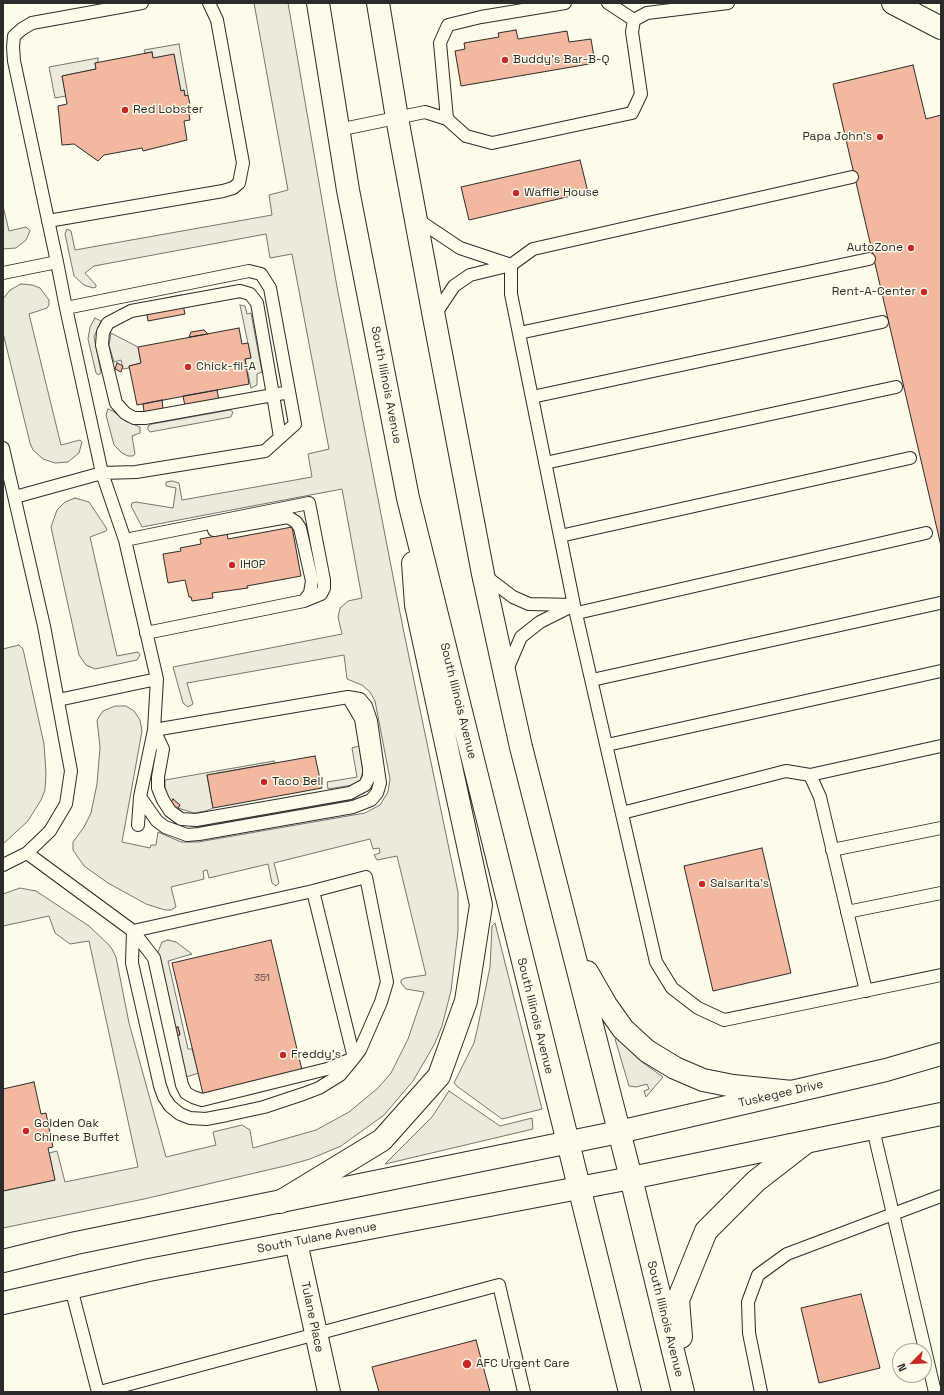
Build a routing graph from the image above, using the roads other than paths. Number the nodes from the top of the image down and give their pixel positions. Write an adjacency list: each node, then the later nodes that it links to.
1 (142, 3): 18 (lane)
2 (209, 3): 18 (lane)
3 (313, 3): 12 (main road)
4 (318, 3): 12 (main road, South Illinois Avenue)
5 (378, 3): 13 (main road, South Illinois Avenue)
6 (565, 3): 14 (lane)
7 (608, 3): 10 (lane)
8 (728, 3): 10 (lane)
9 (893, 3): 11 (main road)
10 (634, 20): 14 (lane)
11 (941, 28)
12 (324, 44): 15 (main road, South Illinois Avenue)
13 (397, 118): 14 (lane); 15 (lane); 17 (main road, South Illinois Avenue)
14 (448, 119)
15 (338, 130): 37 (main road, South Illinois Avenue)
16 (852, 178): 21 (lane)
17 (415, 218): 21 (lane); 24 (main road, South Illinois Avenue)
18 (48, 221): 20 (lane)
19 (869, 259): 26 (lane)
20 (57, 262): 22 (lane); 23 (lane)
21 (511, 265): 24 (lane); 26 (lane)
22 (3, 273)
23 (66, 308): 28 (lane); 35 (lane)
24 (434, 317): 42 (main road, South Illinois Avenue)
25 (882, 322): 30 (lane)
26 (519, 333): 30 (lane)
27 (896, 388): 34 (lane)
28 (289, 392): 29 (lane); 31 (lane)
29 (273, 395): 29 (lane); 31 (lane)
30 (532, 397): 34 (lane)
31 (280, 437): 35 (lane)
32 (3, 448): 36 (lane)
33 (910, 458): 40 (lane)
34 (545, 463): 40 (lane)
35 (102, 473): 36 (lane); 41 (lane)
36 (15, 497): 52 (lane)
37 (408, 498): 77 (main road, South Illinois Avenue); 82 (main road)
38 (926, 533): 45 (lane)
39 (143, 536): 41 (lane); 43 (lane); 43 (lane)
40 (560, 536): 45 (lane)
41 (125, 540): 46 (lane)
42 (483, 574): 45 (lane); 48 (main road, South Illinois Avenue)
43 (304, 601): 46 (lane)
44 (940, 603): 50 (lane)
45 (576, 609): 48 (lane); 50 (lane)
46 (146, 633): 49 (lane)
47 (941, 671): 54 (lane)
48 (505, 675): 68 (main road, South Illinois Avenue)
49 (157, 679): 52 (lane); 53 (lane)
50 (592, 680): 54 (lane)
51 (348, 697): 53 (lane); 53 (lane); 57 (lane)
52 (58, 700): 62 (lane)
53 (154, 730): 57 (lane)
54 (606, 746): 58 (lane)
55 (941, 746): 56 (lane)
56 (810, 775): 58 (lane); 61 (lane)
57 (140, 798): 59 (lane)
58 (622, 813): 70 (lane)
59 (138, 825)
60 (941, 828): 61 (lane)
61 (832, 850): 66 (lane)
62 (27, 853): 63 (lane); 67 (lane)
63 (3, 865)
64 (313, 891): 67 (lane); 72 (lane); 72 (lane)
65 (941, 893): 66 (lane)
66 (847, 912): 70 (lane)
67 (133, 931): 72 (lane); 72 (lane)
68 (574, 951): 73 (main road); 76 (main road, South Illinois Avenue)
69 (941, 975): 70 (lane)
70 (866, 991)
71 (941, 1054): 73 (main road, Tuskegee Drive)
72 (354, 1058)
73 (792, 1092): 76 (main road, Tuskegee Drive)
74 (941, 1114): 75 (main road)
75 (873, 1129): 78 (main road); 83 (lane)
76 (619, 1132): 77 (main road); 79 (main road, South Illinois Avenue)
77 (568, 1143): 80 (main road, South Illinois Avenue); 82 (main road)
78 (805, 1143): 79 (main road); 94 (main road)
79 (631, 1178): 80 (main road, South Tulane Avenue); 93 (main road, South Illinois Avenue)
80 (581, 1188): 84 (main road, South Tulane Avenue); 92 (main road, South Illinois Avenue)
81 (941, 1196): 83 (lane)
82 (280, 1202): 85 (main road)
83 (892, 1214): 95 (lane); 96 (lane)
84 (296, 1242): 86 (main road, South Tulane Avenue); 88 (main road, Tulane Place)
85 (3, 1261)
86 (72, 1288): 87 (main road, South Tulane Avenue); 89 (lane)
87 (3, 1303)
88 (316, 1334): 89 (lane); 90 (main road, Tulane Place); 91 (lane)
89 (99, 1392)
90 (329, 1392)
91 (524, 1392)
92 (630, 1392)
93 (683, 1392)
94 (686, 1392)
95 (761, 1392)
96 (935, 1392)

